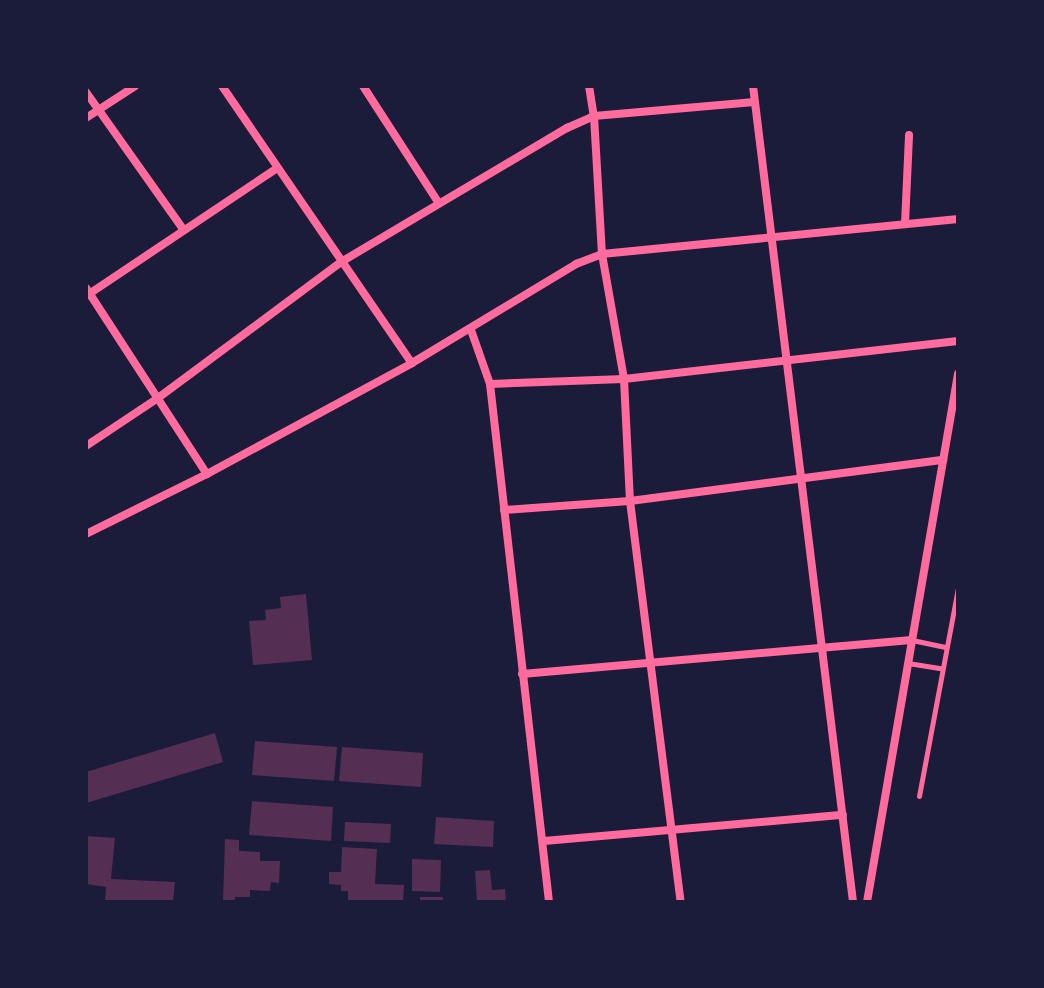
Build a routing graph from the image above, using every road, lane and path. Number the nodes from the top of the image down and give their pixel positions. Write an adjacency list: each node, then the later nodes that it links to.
1 (135, 86): 8 (street)
2 (222, 86): 12 (street)
3 (363, 86): 13 (street)
4 (589, 86): 9 (street)
5 (753, 86): 7 (street)
6 (86, 92): 8 (street)
7 (754, 102): 9 (street); 17 (street)
8 (98, 110): 10 (street); 16 (street)
9 (594, 116): 13 (street); 18 (street)
10 (86, 118)
11 (909, 135): 15 (street)
12 (277, 168): 16 (street); 19 (street)
13 (438, 202): 19 (street)
14 (958, 219): 15 (street)
15 (905, 224): 17 (street)
16 (183, 229): 20 (street)
17 (774, 237): 18 (street); 23 (street)
18 (602, 254): 21 (street); 26 (street)
19 (341, 262): 24 (street); 28 (street)
20 (87, 292): 28 (street)
21 (471, 330): 24 (street); 27 (street)
22 (958, 341): 23 (street)
23 (788, 360): 26 (street); 32 (street)
24 (412, 363): 31 (street)
25 (958, 374): 30 (street)
26 (624, 379): 27 (street); 33 (street)
27 (490, 384): 34 (street)
28 (158, 398): 29 (street); 31 (street)
29 (86, 446)
30 (943, 460): 32 (street); 37 (street)
31 (207, 474): 35 (street)
32 (803, 479): 33 (street); 39 (street)
33 (630, 501): 34 (street); 40 (street)
34 (504, 510): 43 (street)
35 (86, 534)
36 (958, 587): 38 (lane)
37 (912, 640): 38 (lane); 39 (street); 41 (street)
38 (945, 647): 42 (lane)
39 (823, 649): 40 (street); 45 (street)
40 (653, 661): 43 (street); 46 (street)
41 (908, 663): 42 (lane); 51 (street)
42 (941, 668): 44 (lane)
43 (522, 674): 47 (street)
44 (919, 796)
45 (843, 815): 46 (street); 50 (street)
46 (673, 831): 47 (street); 49 (street)
47 (544, 841): 48 (street)
48 (549, 902)
49 (681, 902)
50 (853, 902)
51 (867, 902)

